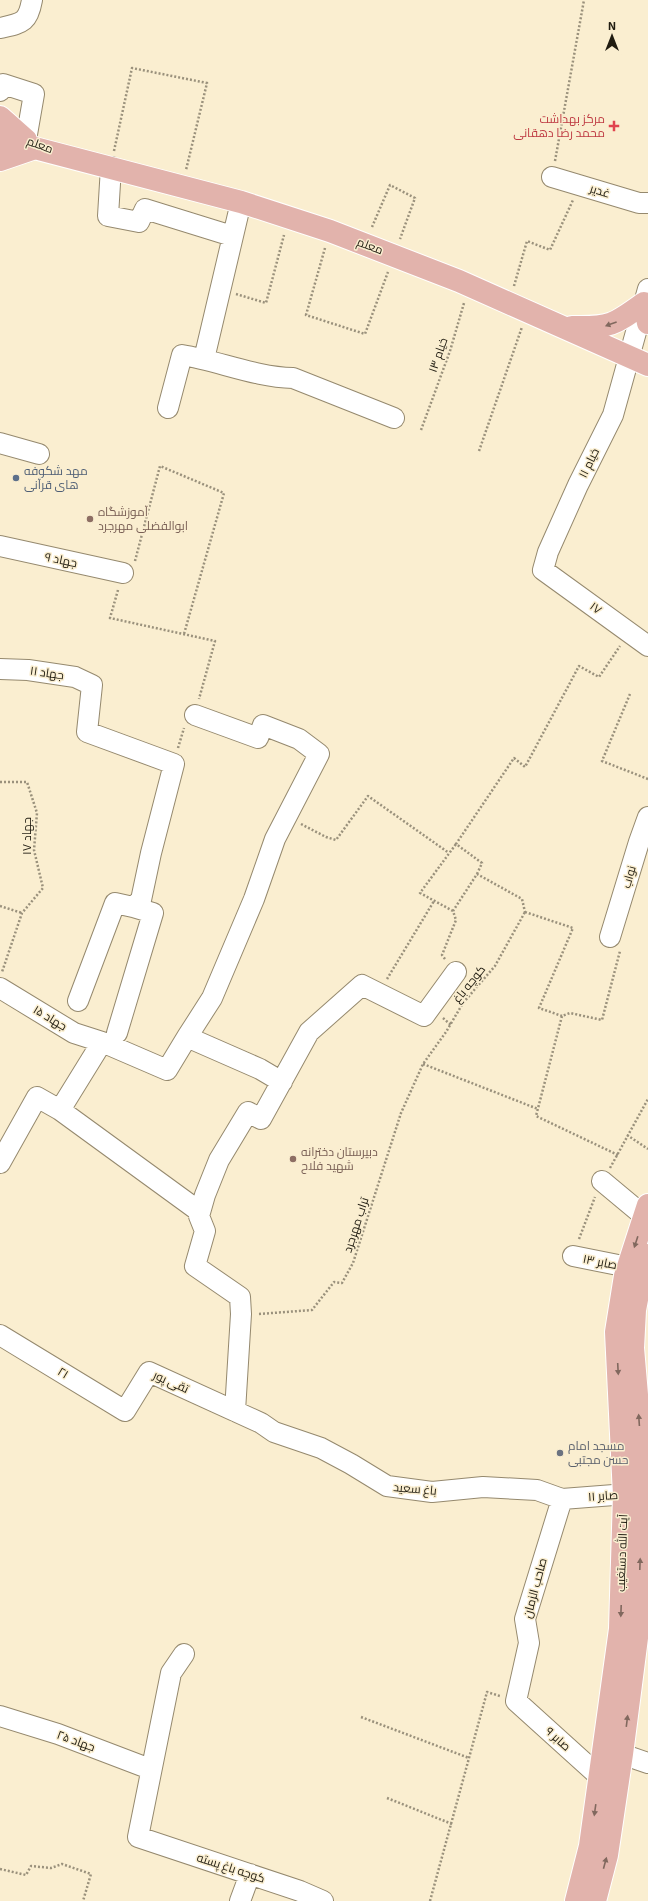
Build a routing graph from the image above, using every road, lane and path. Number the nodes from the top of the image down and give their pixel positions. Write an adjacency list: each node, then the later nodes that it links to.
1 (32, 0): 2 (street)
2 (0, 28)
3 (0, 91): 7 (street)
4 (0, 117): 7 (main road)
5 (0, 130): 7 (main road, معلم)
6 (0, 139): 7 (main road, معلم)
7 (31, 144): 8 (main road); 9 (main road, معلم)
8 (0, 160)
9 (111, 167): 11 (main road, معلم); 11 (path); 16 (street)
10 (552, 176): 13 (street, غدیر)
11 (182, 187): 12 (main road, معلم)
12 (240, 202): 14 (main road, معلم); 16 (street)
13 (648, 203)
14 (289, 217): 15 (main road, معلم); 20 (path)
15 (330, 231): 17 (main road, معلم); 18 (path)
16 (232, 236): 20 (street)
17 (365, 244): 18 (main road, معلم); 18 (path)
18 (394, 256): 19 (main road, معلم)
19 (469, 286): 22 (main road, معلم); 29 (path, خیام ۱۳)
20 (220, 290): 25 (street)
21 (647, 305): 23 (main road, one-way to 23); 24 (street, خیام ۱۱)
22 (528, 312): 23 (main road, معلم); 31 (path)
23 (561, 326): 24 (main road, معلم)
24 (628, 355): 26 (main road, معلم); 34 (street, خیام ۱۱)
25 (204, 359): 27 (street); 28 (street)
26 (648, 365)
27 (168, 408)
28 (394, 418)
29 (422, 430)
30 (0, 443): 32 (street)
31 (479, 451)
32 (38, 454)
33 (0, 546): 35 (street, جهاد ۹)
34 (543, 570): 36 (street, ۱۷)
35 (123, 573): 37 (path); 37 (path)
36 (629, 632): 38 (street, ۱۷); 47 (path)
37 (184, 634): 41 (path)
38 (648, 646)
39 (0, 669): 42 (street, جهاد ۱۱)
40 (630, 694): 43 (path)
41 (195, 715): 42 (path); 45 (street)
42 (174, 764): 52 (street)
43 (648, 779)
44 (0, 782): 55 (path, جهاد ۱۷)
45 (287, 816): 48 (path); 65 (street)
46 (648, 817): 56 (street, نواب)
47 (456, 844): 48 (path); 49 (path)
48 (449, 853): 50 (path)
49 (477, 874): 53 (path); 54 (path)
50 (434, 901): 53 (path); 60 (path)
51 (0, 906): 55 (path)
52 (133, 907): 62 (street); 64 (street)
53 (453, 911): 57 (path)
54 (525, 912): 61 (path, کوچه باغ); 63 (path)
55 (22, 913): 58 (path, جهاد ۱۷)
56 (610, 937): 63 (path)
57 (456, 972): 60 (street); 61 (path)
58 (0, 978)
59 (0, 988): 64 (street, جهاد ۱۵)
60 (378, 993): 67 (street)
61 (473, 993): 66 (path, کوچه باغ)
62 (78, 1001)
63 (562, 1016): 68 (path)
64 (110, 1037): 65 (street, جهاد ۱۵); 69 (street)
65 (186, 1037): 67 (street)
66 (423, 1064): 68 (path); 80 (path, تراب مهرجرد)
67 (282, 1082): 76 (street)
68 (538, 1109): 72 (path)
69 (60, 1110): 73 (street); 76 (street)
70 (627, 1135): 71 (path)
71 (648, 1149)
72 (618, 1155)
73 (0, 1163)
74 (602, 1182): 75 (street)
75 (646, 1210): 79 (main road, آیت الله دستغیب, one-way to 79)
76 (200, 1212): 80 (street)
77 (648, 1255): 84 (main road, آیت الله دستغیب, one-way to 77)
78 (573, 1256): 79 (street, صابر ۱۳)
79 (628, 1267): 84 (main road, آیت الله دستغیب, one-way to 84)
80 (241, 1314): 83 (street)
81 (0, 1335): 82 (street, ۲۱)
82 (125, 1411): 83 (street, تقی پور)
83 (235, 1411): 86 (street, باغ سعید)
84 (637, 1452): 85 (main road, آیت الله دستغیب)
85 (634, 1494): 86 (street, صابر ۱۱); 91 (main road, آیت الله دستغیب)
86 (562, 1499): 88 (street, صاحب الزمان)
87 (184, 1654): 94 (street)
88 (516, 1701): 92 (path); 95 (street, صابر ۹)
89 (0, 1716): 94 (street, جهاد ۲۵)
90 (361, 1718): 92 (path)
91 (613, 1751): 93 (street); 95 (main road, آیت الله دستغیب); 105 (main road, آیت الله دستغیب, one-way to 91)
92 (469, 1758): 97 (path)
93 (648, 1763)
94 (150, 1769): 99 (street, کوچه باغ پسته)
95 (600, 1777): 104 (main road, آیت الله دستغیب, one-way to 104)
96 (387, 1798): 97 (path)
97 (452, 1824): 103 (path)
98 (0, 1869): 100 (path)
99 (250, 1874): 101 (street); 102 (street, کوچه باغ پسته)
100 (83, 1901)
101 (240, 1901)
102 (323, 1901)
103 (430, 1901)
104 (576, 1901)
105 (595, 1901)

